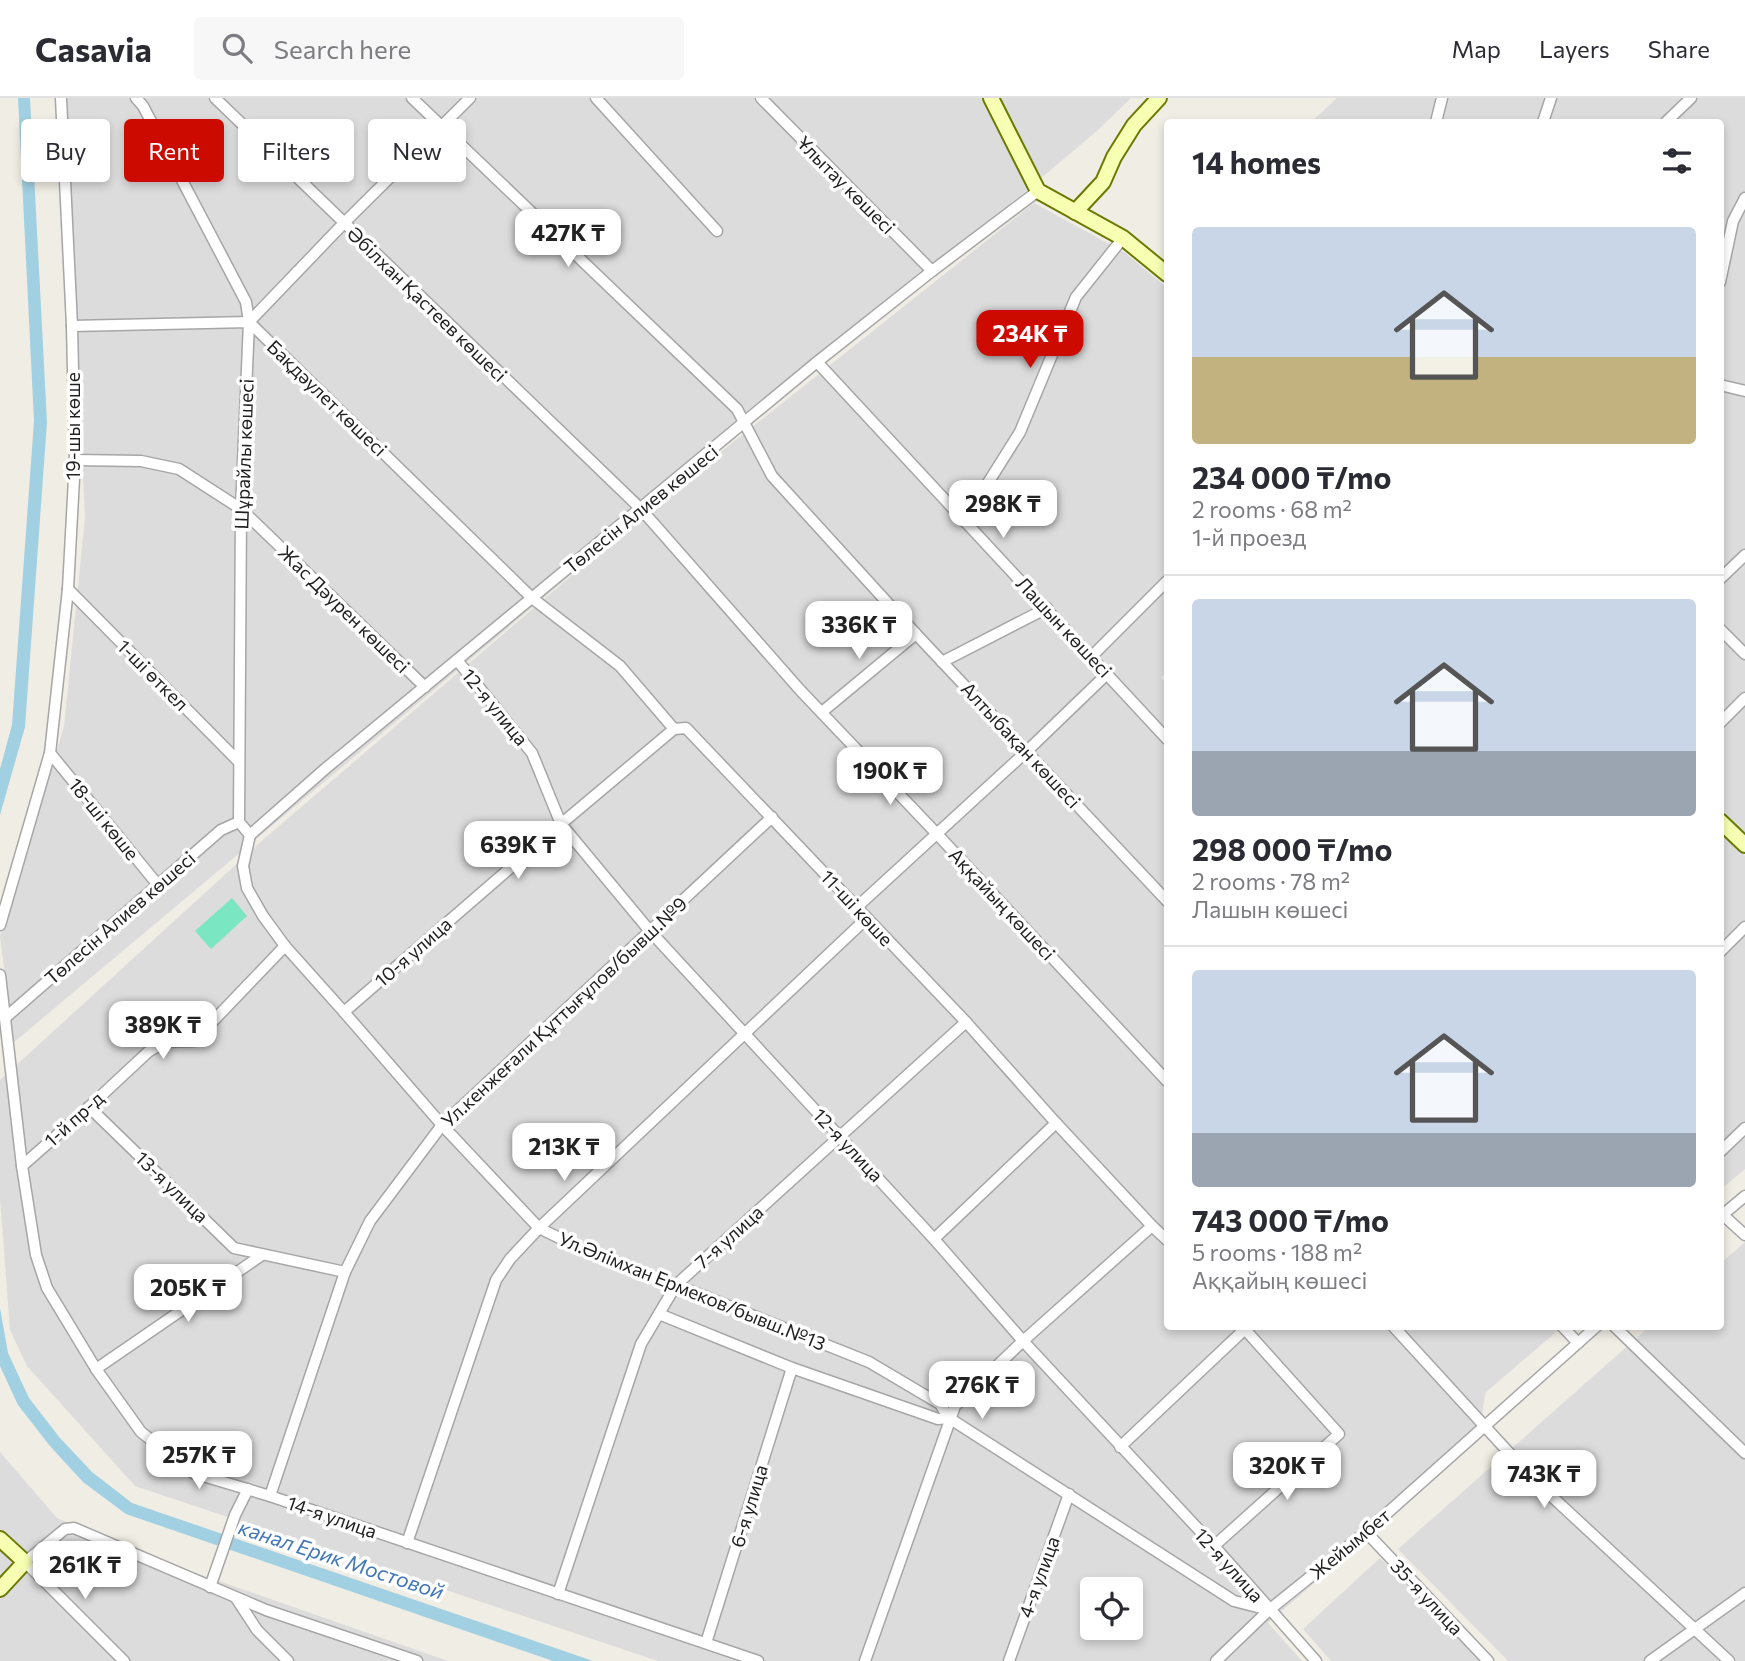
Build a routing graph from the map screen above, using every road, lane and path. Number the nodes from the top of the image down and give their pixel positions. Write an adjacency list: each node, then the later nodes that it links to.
1 (61, 98): 30 (street, 19-шы көше)
2 (136, 98): 29 (street, Шұрайлы көшесі)
3 (215, 98): 23 (street, Әбілхан Қастеев көшесi)
4 (412, 98): 13 (street, Алтыбақан көшесі)
5 (470, 98): 14 (street)
6 (596, 98): 24 (street)
7 (761, 98): 27 (street, Ұлытау көшесi)
8 (990, 98): 20 (street)
9 (1159, 98): 22 (street)
10 (1442, 98): 15 (street)
11 (1551, 98): 16 (street)
12 (1691, 98): 17 (street)
13 (434, 119)
14 (448, 119)
15 (1438, 119)
16 (1544, 119)
17 (1669, 119)
18 (466, 150): 34 (street, Алтыбақан көшесі)
19 (385, 182): 23 (street)
20 (1038, 191): 22 (street); 27 (street, Төлесін Алиев көшесі)
21 (1745, 198): 26 (street)
22 (1075, 212): 25 (street)
23 (344, 223): 29 (street); 36 (street, Әбілхан Қастеев көшесi)
24 (717, 231)
25 (1123, 238): 28 (street); 38 (street)
26 (1724, 264)
27 (932, 271): 31 (street, Төлесін Алиев көшесі)
28 (1164, 272)
29 (249, 323): 30 (street); 37 (street, Шұрайлы көшесі); 43 (street, Бақдәулет көшесi)
30 (72, 326): 35 (street, 19-шы көше)
31 (817, 362): 34 (street, Төлесін Алиев көшесі); 38 (street, Лашын көшесі)
32 (1724, 386): 33 (street)
33 (1745, 391)
34 (744, 425): 36 (street, Төлесін Алиев көшесі); 46 (street, Алтыбақан көшесі)
35 (75, 460): 37 (street, Жас Дәурен көшесі); 42 (street, 19-шы көше)
36 (640, 508): 43 (street, Төлесін Алиев көшесі); 54 (street, Аққайың көшесі)
37 (241, 509): 52 (street, Жас Дәурен көшесі); 60 (street, Шұрайлы көшесі)
38 (964, 521): 44 (street, Лашын көшесі)
39 (1745, 555): 40 (street)
40 (1724, 575)
41 (1164, 584): 48 (street)
42 (68, 589): 59 (street, 19-шы көше); 60 (street, 1-шi өткел)
43 (532, 598): 49 (street, Төлесін Алиев көшесі); 56 (street, 11-ші көше)
44 (1047, 608): 48 (street, Лашын көшесі); 50 (street)
45 (1724, 633): 47 (street)
46 (916, 634): 50 (street, Алтыбақан көшесі); 54 (street)
47 (1745, 654)
48 (1091, 657): 51 (street, Лашын көшесі)
49 (457, 660): 52 (street, Төлесін Алиев көшесі); 63 (street, 12-я улица)
50 (942, 662): 58 (street, Алтыбақан көшесі)
51 (1107, 674): 57 (street, Лашын көшесі); 58 (street)
52 (425, 687): 66 (street, Төлесін Алиев көшесі)
53 (1745, 698): 55 (street)
54 (822, 712): 65 (street, Аққайың көшесі)
55 (1724, 719)
56 (674, 729): 61 (street, 11-ші көше); 63 (street, 10-я улица)
57 (1164, 735)
58 (1027, 751): 65 (street); 69 (street, Алтыбақан көшесі)
59 (50, 753): 68 (street, 18-ші көше); 72 (street)
60 (239, 762): 62 (street, Шұрайлы көшесі)
61 (772, 817): 70 (street, 11-ші көше); 74 (street, Ул.кенжеғали Құттығұлов/бывш.№9)
62 (239, 822): 66 (street); 68 (street, Төлесін Алиев көшесі)
63 (561, 824): 74 (street, 12-я улица); 78 (street, 10-я улица)
64 (1724, 825): 67 (street)
65 (937, 834): 70 (street); 82 (street, Аққайың көшесі)
66 (250, 835): 75 (street, Ул.Әлімхан Ермеков/бывш.№13)
67 (1745, 845)
68 (158, 885): 79 (street, Төлесін Алиев көшесі)
69 (1164, 898)
70 (857, 908): 71 (street, 11-ші көше)
71 (867, 918): 80 (street, 11-ші көше); 81 (street)
72 (0, 925)
73 (1745, 927): 76 (street)
74 (649, 930): 81 (street, 12-я улица); 85 (street, Ул.кенжеғали Құттығұлов/бывш.№9)
75 (285, 946): 78 (street, Ул.Әлімхан Ермеков/бывш.№13); 83 (street, 1-й пр-д)
76 (1724, 948)
77 (0, 975): 79 (street, 14-я улица)
78 (344, 1012): 85 (street, Ул.Әлімхан Ермеков/бывш.№13)
79 (5, 1018): 89 (street, 14-я улица)
80 (966, 1023): 84 (street, 11-ші көше); 87 (street, 7-я улица)
81 (745, 1032): 87 (street, 12-я улица); 94 (street)
82 (1164, 1078)
83 (89, 1107): 89 (street, 1-й пр-д); 98 (street, 13-я улица)
84 (1056, 1123): 93 (street, 11-ші көше); 97 (street)
85 (442, 1125): 94 (street, Ул.Әлімхан Ермеков/бывш.№13); 99 (street, Ул.кенжеғали Құттығұлов/бывш.№9)
86 (1745, 1128): 88 (street)
87 (840, 1136): 97 (street, 12-я улица); 100 (street, 7-я улица)
88 (1724, 1148)
89 (22, 1166): 111 (street, 14-я улица)
90 (1745, 1196): 91 (street)
91 (1724, 1214)
92 (1724, 1218): 95 (street)
93 (1152, 1226): 96 (street, 11-ші көше); 108 (street)
94 (539, 1228): 100 (street, Ул.Әлімхан Ермеков/бывш.№13); 121 (street)
95 (1745, 1235)
96 (1164, 1237)
97 (934, 1239): 108 (street, 12-я улица)
98 (262, 1255): 99 (street, 13-я улица); 111 (street)
99 (345, 1272): 118 (street, Ул.кенжеғали Құттығұлов/бывш.№9)
100 (676, 1285): 101 (street, 7-я улица); 112 (street, Ул.Әлімхан Ермеков/бывш.№13)
101 (659, 1314): 110 (street, Ул.Әлімхан Ермеков/бывш.№13); 127 (street, 7-я улица)
102 (1241, 1330): 114 (street)
103 (1245, 1330): 122 (street)
104 (1397, 1330): 113 (street)
105 (1567, 1330): 109 (street)
106 (1593, 1330): 109 (street, Жейымбет)
107 (1618, 1330): 115 (street)
108 (1023, 1341): 112 (street); 114 (street, 12-я улица)
109 (1578, 1343): 113 (street, Жейымбет)
110 (792, 1368): 112 (street, Ул.Әлімхан Ермеков/бывш.№13); 133 (street, 6-я улица)
111 (96, 1369): 116 (street, 14-я улица)
112 (949, 1418): 117 (street, Ул.Әлімхан Ермеков/бывш.№13); 138 (street)
113 (1485, 1428): 119 (street, Жейымбет); 131 (street)
114 (1120, 1447): 122 (street, 12-я улица)
115 (1745, 1453)
116 (248, 1489): 118 (street, 14-я улица); 124 (street)
117 (1069, 1494): 130 (street, Ул.Әлімхан Ермеков/бывш.№13); 139 (street, 4-я улица)
118 (270, 1496): 121 (street, 14-я улица)
119 (1366, 1532): 130 (street, Жейымбет); 142 (street, 35-я улица)
120 (0, 1539): 123 (street)
121 (408, 1543): 127 (street, 14-я улица)
122 (1214, 1546): 130 (street, 12-я улица)
123 (25, 1562): 124 (street); 125 (street); 134 (street)
124 (211, 1587): 128 (street)
125 (0, 1590)
126 (1745, 1593): 131 (street)
127 (558, 1594): 133 (street, 14-я улица)
128 (236, 1598): 129 (street); 132 (street)
129 (265, 1610): 132 (street); 136 (street)
130 (1269, 1610): 140 (street, Жейымбет); 141 (street, 12-я улица)
131 (1694, 1628): 143 (street); 144 (street)
132 (257, 1630): 135 (street)
133 (706, 1643): 137 (street, 14-я улица)
134 (124, 1661)
135 (288, 1661)
136 (417, 1661)
137 (758, 1661)
138 (865, 1661)
139 (1009, 1661)
140 (1216, 1661)
141 (1316, 1661)
142 (1488, 1661)
143 (1650, 1661)
144 (1729, 1661)

